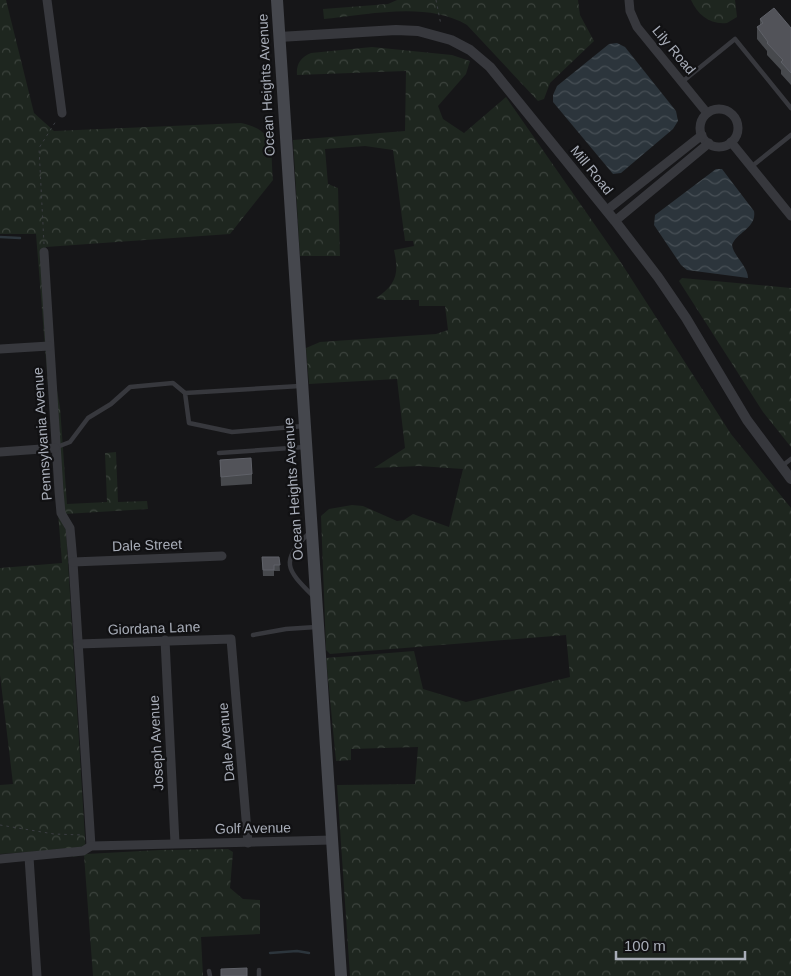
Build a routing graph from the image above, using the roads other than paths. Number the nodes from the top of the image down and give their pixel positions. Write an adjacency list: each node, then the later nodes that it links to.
1 (46, 0): 7 (street)
2 (277, 0): 4 (main road, Ocean Heights Avenue)
3 (629, 0): 5 (street, Lily Road)
4 (279, 36): 14 (street, Mill Road); 20 (main road, Ocean Heights Avenue)
5 (682, 82): 6 (lane); 8 (street, Lily Road)
6 (791, 108)
7 (62, 113)
8 (707, 113): 9 (street); 11 (street)
9 (702, 135): 12 (street); 14 (street)
10 (791, 135): 13 (lane)
11 (731, 142): 12 (street); 13 (street)
12 (709, 143): 16 (street)
13 (751, 167): 15 (street)
14 (607, 210): 16 (street, Mill Road)
15 (791, 216)
16 (615, 221): 28 (street, Mill Road)
17 (44, 252): 18 (street, Pennsylvania Avenue)
18 (49, 346): 19 (street); 24 (street, Pennsylvania Avenue)
19 (0, 349)
20 (301, 386): 21 (lane); 22 (main road, Ocean Heights Avenue)
21 (186, 393): 22 (lane); 24 (lane)
22 (304, 426): 23 (main road, Ocean Heights Avenue)
23 (305, 446): 26 (lane); 30 (main road, Ocean Heights Avenue)
24 (55, 448): 25 (street); 32 (street, Pennsylvania Avenue)
25 (0, 452)
26 (220, 453)
27 (791, 459): 28 (lane)
28 (781, 467): 29 (street, Mill Road)
29 (791, 479)
30 (311, 530): 33 (main road, Ocean Heights Avenue); 33 (lane)
31 (222, 556): 32 (street, Dale Street)
32 (73, 562): 38 (street, Pennsylvania Avenue)
33 (316, 599): 34 (main road, Ocean Heights Avenue)
34 (318, 627): 35 (lane); 39 (main road, Ocean Heights Avenue)
35 (253, 635)
36 (231, 639): 37 (street, Giordana Lane); 40 (street, Dale Avenue)
37 (164, 640): 38 (street, Giordana Lane); 41 (street, Joseph Avenue)
38 (78, 644): 42 (street, Pennsylvania Avenue)
39 (332, 840): 40 (street, Golf Avenue); 46 (main road, Ocean Heights Avenue)
40 (248, 843): 41 (street, Golf Avenue)
41 (175, 844): 42 (street)
42 (91, 846): 43 (street)
43 (29, 857): 44 (street); 45 (street)
44 (0, 859)
45 (37, 976)
46 (341, 976)

